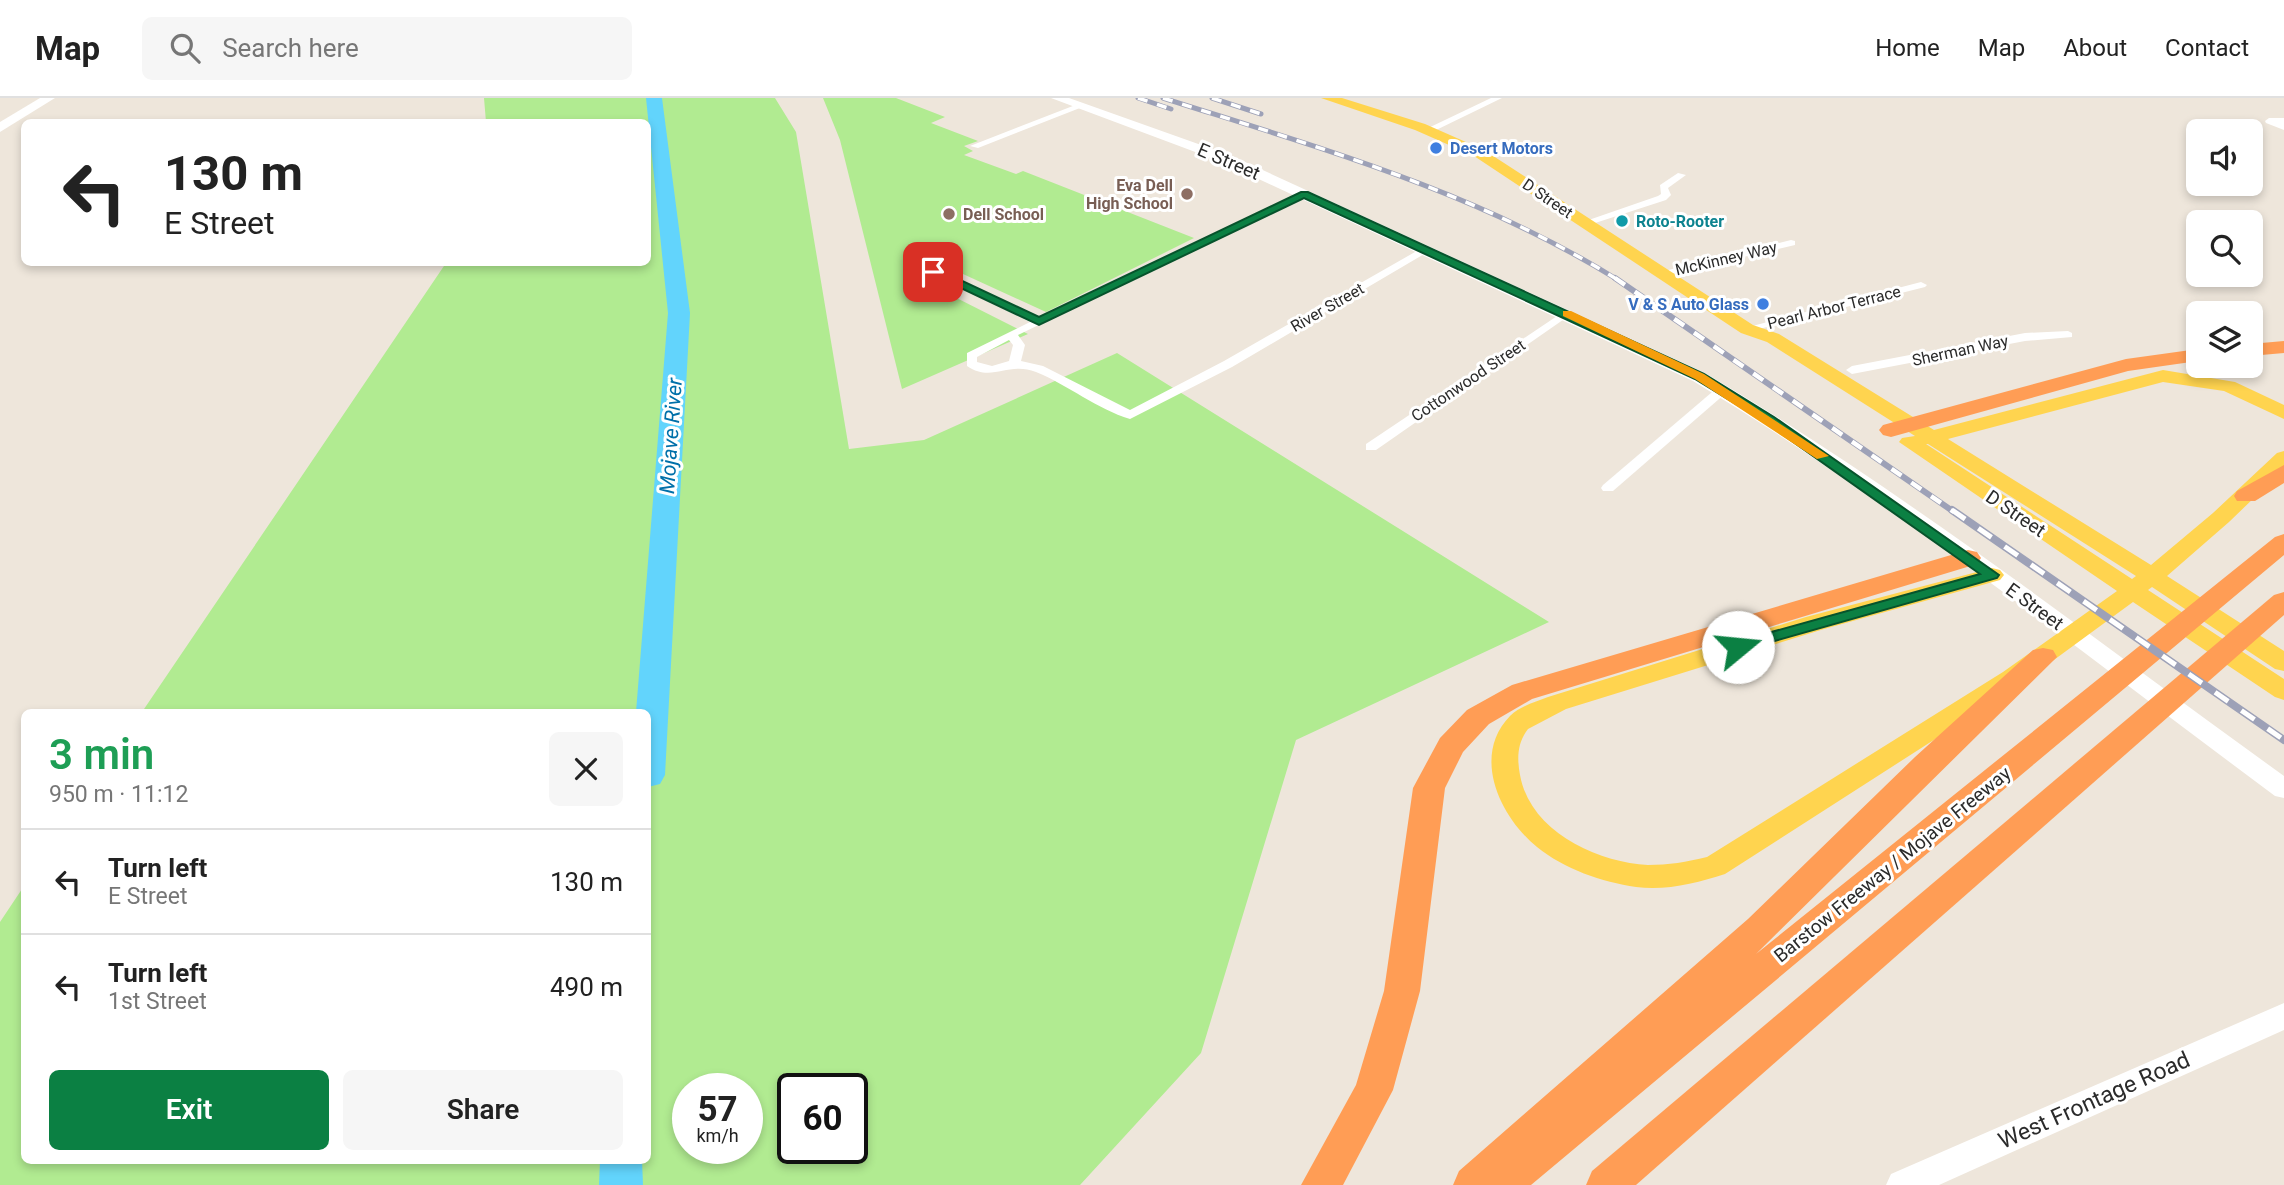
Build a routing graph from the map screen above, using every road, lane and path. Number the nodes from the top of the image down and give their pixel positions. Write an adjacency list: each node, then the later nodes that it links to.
1 (50, 98): 8 (street)
2 (1057, 98): 5 (street, E Street)
3 (1328, 98): 9 (main road, D Street)
4 (1498, 98): 9 (street)
5 (1081, 106): 10 (street); 12 (street, E Street)
6 (2284, 121): 7 (street)
7 (2284, 127)
8 (0, 128)
9 (1429, 130): 13 (main road, D Street)
10 (975, 146)
11 (1681, 175): 13 (street)
12 (1304, 194): 15 (street, E Street); 20 (street)
13 (1585, 223): 17 (main road, D Street)
14 (1791, 243): 17 (street, McKinney Way)
15 (1426, 250): 19 (street, E Street); 27 (street, River Street)
16 (933, 272): 20 (street)
17 (1661, 273): 21 (main road, D Street)
18 (1921, 285): 21 (street, Pearl Arbor Terrace)
19 (1566, 313): 29 (street, E Street); 32 (street, Cottonwood Street)
20 (1039, 322): 22 (street)
21 (1750, 330): 31 (main road, D Street)
22 (1011, 334): 27 (street); 27 (street)
23 (2068, 335): 28 (street, Sherman Way)
24 (2284, 347): 25 (highway)
25 (2263, 349)
26 (2186, 357): 31 (highway)
27 (1014, 363)
28 (1852, 370)
29 (1722, 390): 35 (street); 38 (street, E Street)
30 (2284, 414): 31 (main road)
31 (1911, 433): 41 (main road, D Street); 42 (main road, D Street)
32 (1371, 447)
33 (2284, 457): 36 (main road)
34 (2284, 472): 36 (highway)
35 (1608, 488)
36 (2246, 496): 40 (main road)
37 (2284, 542): 47 (highway, Barstow Freeway / Mojave Freeway)
38 (1980, 566): 40 (main road); 43 (street, E Street); 45 (highway)
39 (2283, 603): 48 (highway)
40 (2036, 662): 46 (highway)
41 (2284, 663)
42 (2284, 691)
43 (2284, 789)
44 (2284, 1016): 49 (street, West Frontage Road)
45 (1321, 1185)
46 (1473, 1185)
47 (1500, 1185)
48 (1606, 1185)
49 (1903, 1185)

